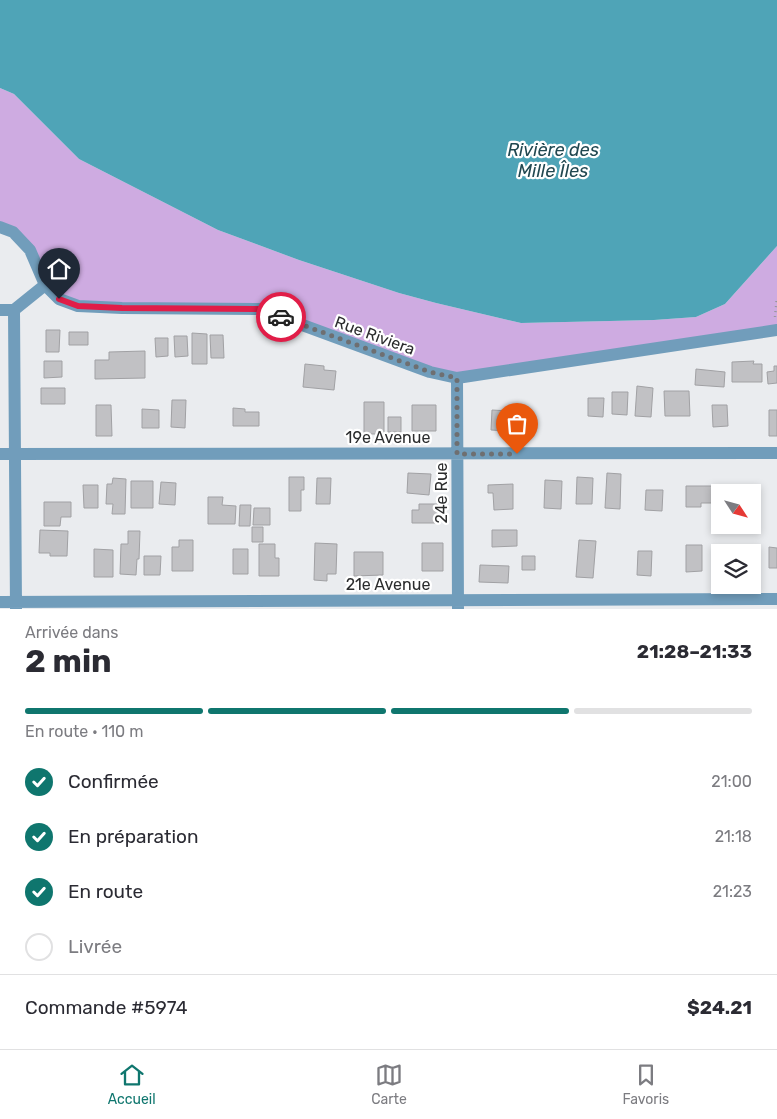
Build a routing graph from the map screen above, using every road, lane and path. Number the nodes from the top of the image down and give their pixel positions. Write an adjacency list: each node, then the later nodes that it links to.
1 (0, 227): 2 (street, Rue Riviera)
2 (45, 285): 5 (street); 7 (street, Rue Riviera)
3 (777, 296): 6 (path)
4 (0, 310): 5 (street)
5 (14, 310): 10 (street)
6 (775, 330): 7 (street, Rue Riviera)
7 (457, 378): 11 (street, 24e Rue)
8 (777, 453): 11 (street, 19e Avenue)
9 (0, 454): 10 (street, 19e Avenue)
10 (15, 454): 11 (street, 19e Avenue); 15 (street)
11 (457, 454): 14 (street, 24e Rue)
12 (777, 599): 14 (street, 21e Avenue)
13 (0, 602): 15 (street, 21e Avenue)
14 (458, 605): 15 (street, 21e Avenue)
15 (16, 606)

